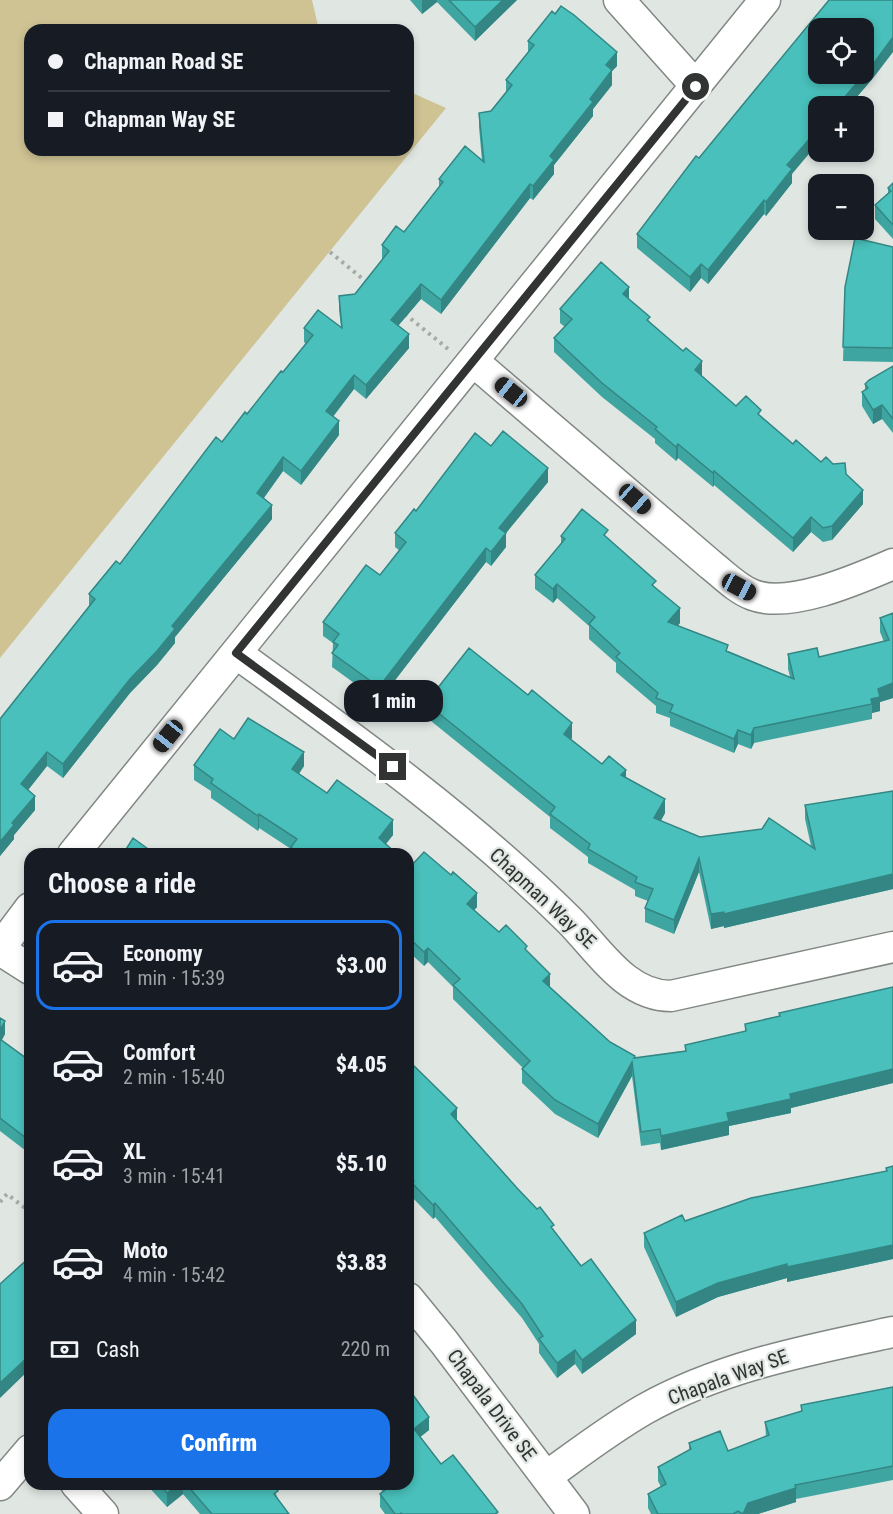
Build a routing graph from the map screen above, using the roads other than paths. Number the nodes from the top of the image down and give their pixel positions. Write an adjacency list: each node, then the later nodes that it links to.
1 (620, 0): 3 (street)
2 (765, 0): 3 (street)
3 (696, 87): 4 (street)
4 (462, 356): 5 (street); 6 (street)
5 (893, 564)
6 (236, 653): 7 (street); 9 (street, Chapman Way SE)
7 (78, 848)
8 (24, 916): 10 (street)
9 (893, 947)
10 (0, 949): 11 (street)
11 (24, 965)
12 (414, 1306): 15 (street, Chapala Drive SE)
13 (893, 1332): 15 (street, Chapala Way SE)
14 (24, 1457): 16 (street)
15 (547, 1476): 19 (street, Chapala Drive SE)
16 (0, 1485)
17 (81, 1490): 18 (street)
18 (103, 1514)
19 (574, 1514)

